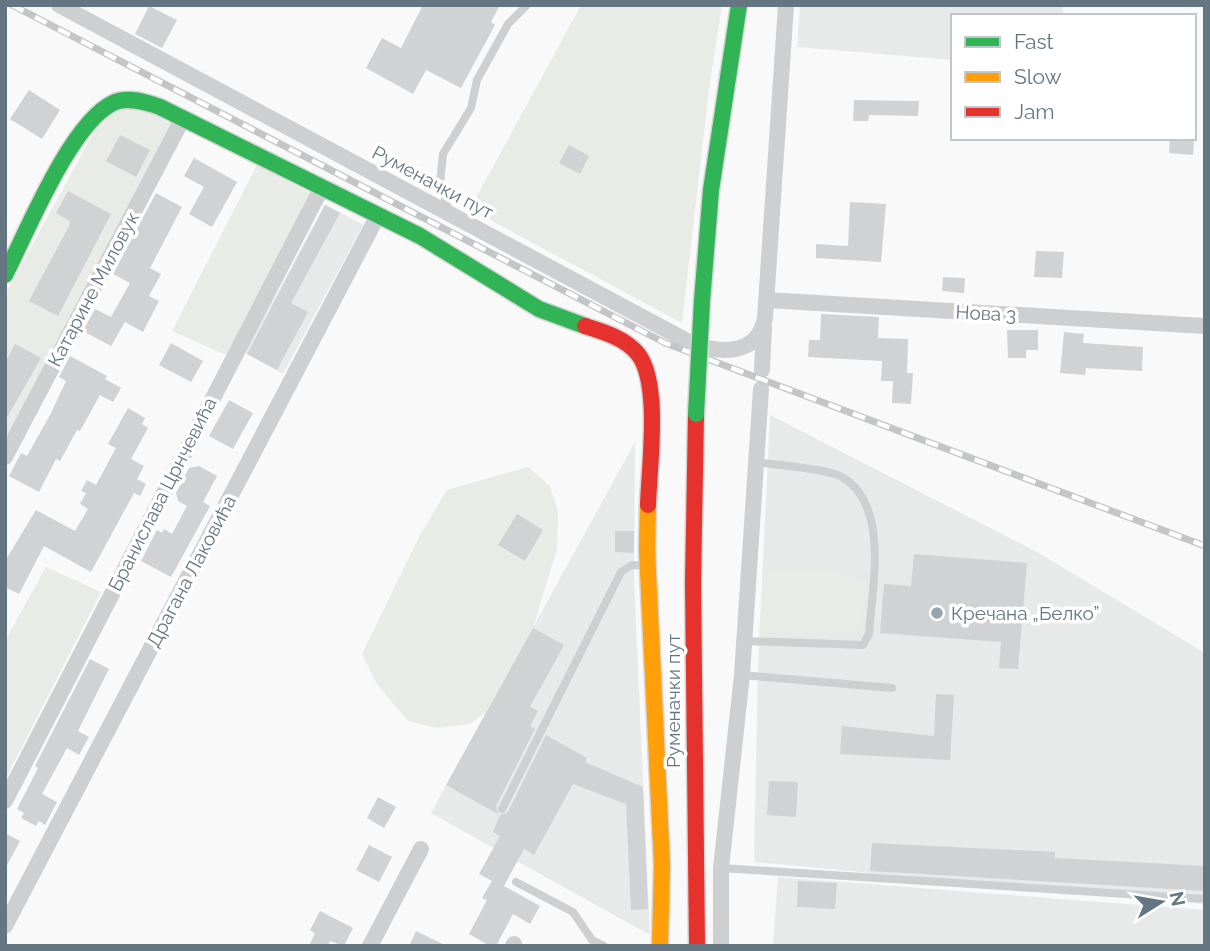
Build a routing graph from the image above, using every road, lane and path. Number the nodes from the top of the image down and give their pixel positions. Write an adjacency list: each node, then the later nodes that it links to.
1 (59, 5): 7 (street, Руменачки пут)
2 (527, 5): 7 (lane)
3 (739, 5): 31 (street, Руменачки пут, bridge)
4 (786, 5): 10 (street)
5 (182, 120): 6 (street); 9 (street); 15 (street, Катарине Миловук)
6 (321, 189): 8 (street); 21 (street, Бранислава Црнчевића)
7 (450, 215): 11 (street, Руменачки пут)
8 (377, 217): 17 (street); 27 (street, Драгана Лаковића)
9 (5, 275)
10 (768, 300): 11 (street); 12 (street, Нова 3)
11 (765, 321): 13 (street)
12 (1205, 326)
13 (762, 370)
14 (761, 389): 16 (street)
15 (5, 457)
16 (757, 462): 18 (street); 18 (lane)
17 (648, 566): 22 (lane); 30 (street)
18 (744, 641): 19 (street)
19 (742, 675): 20 (lane); 24 (street)
20 (892, 688)
21 (5, 801)
22 (502, 809)
23 (421, 849): 28 (street)
24 (721, 868): 26 (lane); 32 (street)
25 (516, 882): 29 (lane)
26 (1205, 899)
27 (5, 926)
28 (370, 946)
29 (604, 946)
30 (660, 946)
31 (697, 946)
32 (721, 946)

